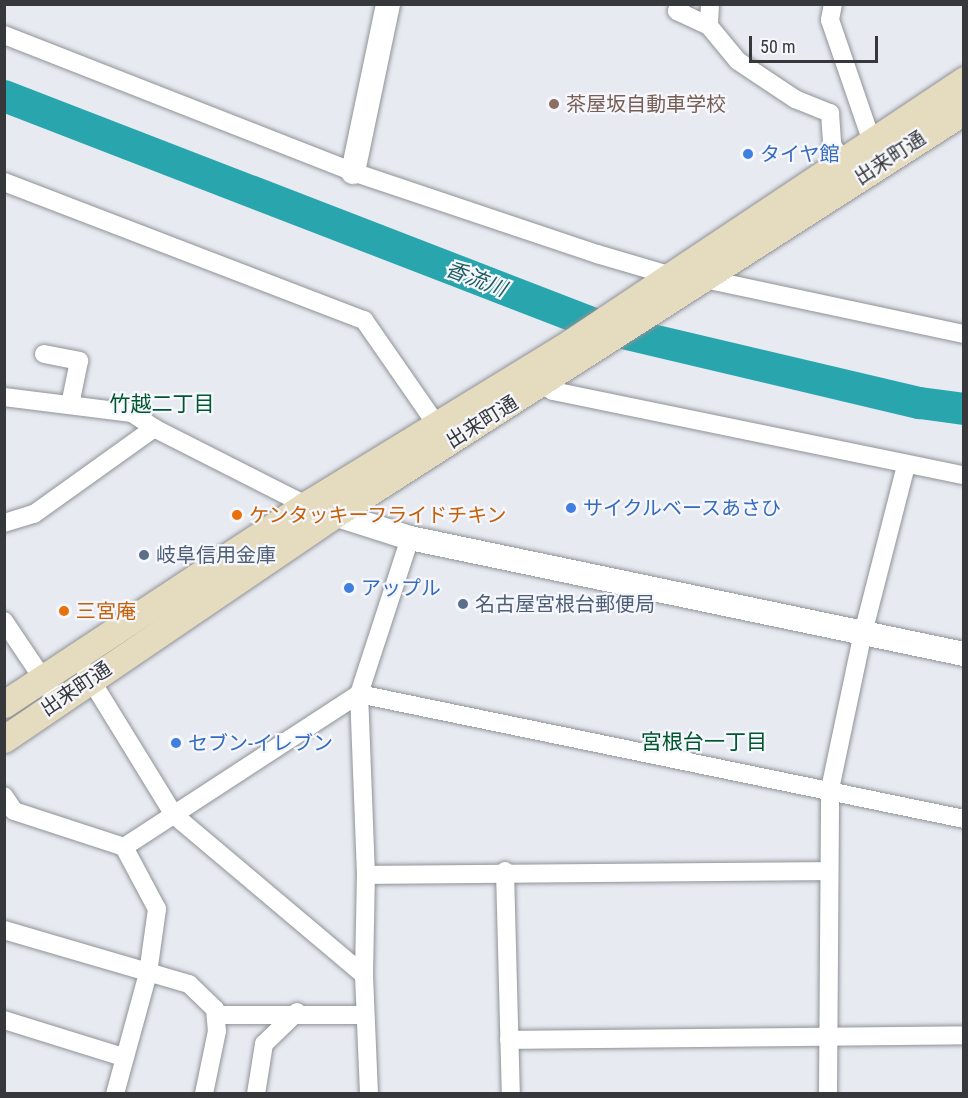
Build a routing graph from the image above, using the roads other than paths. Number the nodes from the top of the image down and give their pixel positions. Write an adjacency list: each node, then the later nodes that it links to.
1 (388, 4): 12 (street)
2 (681, 4): 5 (street)
3 (710, 4): 5 (street)
4 (833, 4): 10 (street)
5 (709, 26): 11 (street)
6 (4, 35): 12 (street)
7 (963, 80): 10 (main road, 出来町通)
8 (963, 97): 14 (street)
9 (963, 111): 15 (main road, 出来町通)
10 (871, 139): 11 (main road, 出来町通)
11 (841, 159): 14 (main road, 出来町通)
12 (353, 172): 16 (street)
13 (4, 182): 22 (street)
14 (774, 205): 16 (main road, 出来町通)
15 (705, 279): 16 (main road, 出来町通); 17 (street)
16 (667, 286): 19 (main road, 出来町通); 22 (main road, 出来町通)
17 (959, 328)
18 (44, 354): 21 (street)
19 (542, 384): 24 (street); 27 (main road, 出来町通)
20 (4, 397): 21 (street)
21 (70, 405): 23 (street)
22 (436, 424): 26 (main road, 出来町通)
23 (154, 428): 26 (street); 28 (street)
24 (906, 465): 25 (street); 31 (street)
25 (963, 475)
26 (306, 505): 27 (street); 33 (main road, 出来町通)
27 (335, 514): 29 (street); 33 (main road, 出来町通)
28 (4, 523)
29 (410, 538): 31 (street); 35 (street)
30 (4, 621): 34 (street)
31 (863, 633): 32 (street); 38 (street)
32 (963, 654)
33 (83, 668): 34 (main road, 出来町通); 40 (street)
34 (50, 689): 36 (main road, 出来町通); 37 (main road, 出来町通)
35 (359, 694): 38 (street); 40 (street); 45 (street)
36 (4, 704)
37 (4, 736)
38 (830, 789): 41 (street); 44 (street)
39 (4, 796): 42 (street)
40 (174, 815): 42 (street); 48 (street)
41 (963, 819)
42 (124, 847): 47 (street)
43 (504, 871): 44 (street); 45 (street); 55 (street)
44 (829, 871): 54 (street)
45 (366, 875): 48 (street)
46 (4, 930): 47 (street)
47 (148, 973): 50 (street); 56 (street)
48 (364, 975): 51 (street)
49 (297, 1012): 50 (street); 51 (street); 59 (street)
50 (216, 1015): 58 (street)
51 (365, 1015): 60 (street)
52 (4, 1020): 56 (street)
53 (963, 1035): 54 (street)
54 (828, 1038): 55 (street); 62 (street)
55 (509, 1040): 61 (street)
56 (123, 1057): 57 (street)
57 (115, 1094)
58 (204, 1094)
59 (256, 1094)
60 (369, 1094)
61 (511, 1094)
62 (828, 1094)

